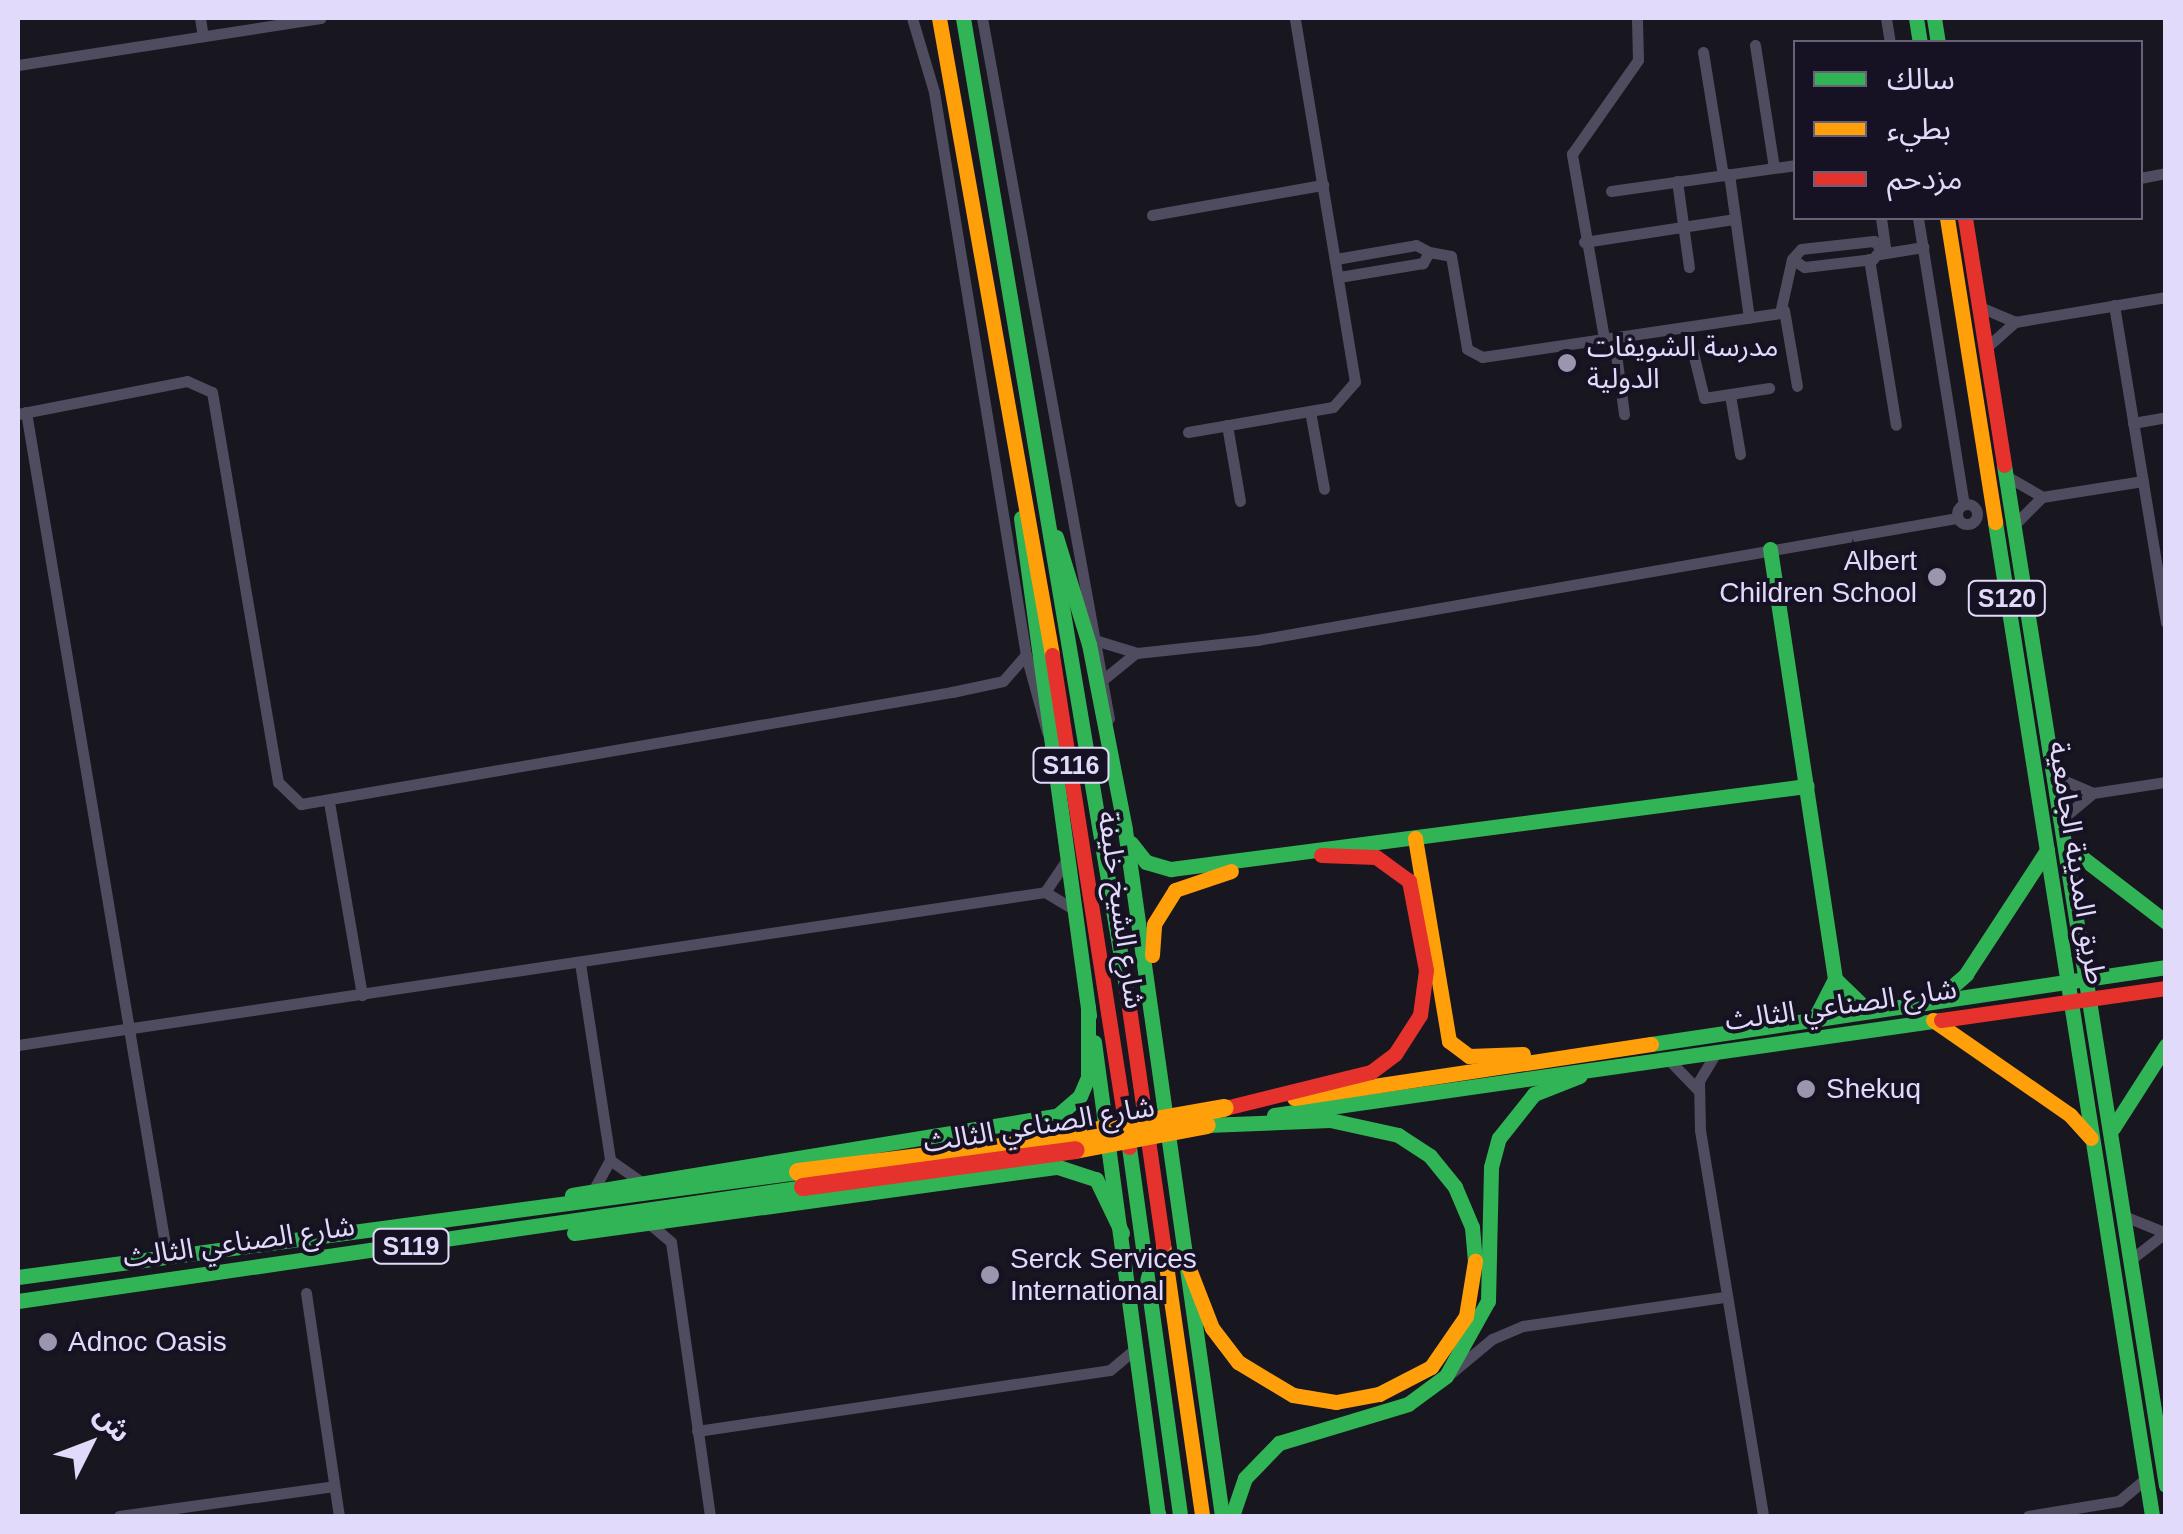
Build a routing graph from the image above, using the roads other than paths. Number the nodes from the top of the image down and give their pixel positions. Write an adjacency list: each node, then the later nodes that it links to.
1 (200, 18): 9 (street)
2 (320, 18): 9 (street)
3 (912, 18): 38 (street)
4 (938, 18): 41 (main road, شارع الشيخ خليفة / S116)
5 (963, 18): 14 (main road, شارع الشيخ خليفة / S116)
6 (982, 18): 13 (street)
7 (1294, 18): 19 (street)
8 (1637, 18): 28 (street)
9 (203, 36): 12 (street)
10 (1755, 45): 16 (street)
11 (1703, 52): 17 (street)
12 (18, 66)
13 (992, 76): 14 (main road); 78 (street)
14 (978, 95): 72 (main road, شارع الشيخ خليفة / S116)
15 (1793, 165): 16 (street)
16 (1774, 168): 17 (street)
17 (1726, 174): 18 (street); 22 (street)
18 (1677, 181): 20 (street); 27 (street)
19 (1324, 186): 21 (street); 33 (street)
20 (1611, 191)
21 (1152, 215)
22 (1735, 219): 27 (street); 44 (street)
23 (1881, 220): 32 (street)
24 (1918, 220): 29 (street)
25 (1947, 220): 48 (main road, طريق المدينة الجامعية / S120)
26 (1969, 221): 42 (main road, طريق المدينة الجامعية / S120)
27 (1683, 227): 28 (street); 35 (street)
28 (1584, 242): 47 (street)
29 (1923, 247): 32 (street); 68 (street)
30 (1379, 251): 31 (street); 33 (street); 36 (street)
31 (1429, 252): 36 (street); 47 (street)
32 (1878, 255): 34 (street); 34 (street); 57 (street)
33 (1336, 259): 37 (street)
34 (1792, 260): 43 (street)
35 (1690, 268)
36 (1382, 270): 37 (street)
37 (1339, 277): 52 (street)
38 (968, 289): 41 (main road); 80 (street)
39 (2166, 297): 40 (street)
40 (2114, 305): 45 (street); 56 (street)
41 (989, 306): 66 (main road, شارع الشيخ خليفة / S116)
42 (1980, 307): 45 (street); 48 (main road, طريق المدينة الجامعية / S120)
43 (1784, 310): 44 (street); 49 (street)
44 (1749, 318): 46 (street)
45 (2015, 322): 48 (street)
46 (1687, 328): 47 (street); 51 (street)
47 (1609, 339): 54 (street)
48 (1978, 349): 61 (main road, طريق المدينة الجامعية / S120); 64 (main road, طريق المدينة الجامعية / S120)
49 (1797, 386)
50 (1768, 388): 51 (street)
51 (1730, 395): 60 (street)
52 (1310, 411): 58 (street); 63 (street)
53 (22, 413): 90 (street); 120 (street)
54 (1624, 414)
55 (2166, 418): 56 (street)
56 (2133, 422): 62 (street)
57 (1896, 424)
58 (1227, 425): 59 (street); 67 (street)
59 (1188, 432)
60 (1740, 454)
61 (2008, 476): 65 (street); 71 (main road, طريق المدينة الجامعية / S120)
62 (2142, 481): 65 (street); 74 (street)
63 (1324, 489)
64 (1990, 490): 68 (street); 75 (main road, طريق المدينة الجامعية / S120)
65 (2042, 497): 71 (street)
66 (1024, 499): 84 (main road); 161 (main road, شارع الشيخ خليفة / S116)
67 (1240, 501)
68 (1969, 505): 69 (street); 70 (street)
69 (1957, 518): 70 (street); 76 (street)
70 (1972, 523): 75 (street)
71 (2015, 524): 86 (main road, طريق المدينة الجامعية / S120)
72 (1051, 530): 85 (main road); 162 (main road, شارع الشيخ خليفة / S116)
73 (2166, 531): 74 (street)
74 (2151, 533): 77 (street)
75 (1998, 540): 95 (main road, طريق المدينة الجامعية / S120)
76 (1770, 549): 79 (street); 88 (main road)
77 (2166, 623)
78 (1098, 641): 79 (street); 81 (street)
79 (1137, 653): 81 (street)
80 (1026, 655): 82 (street); 83 (street)
81 (1105, 678): 85 (street)
82 (1004, 680): 83 (street); 90 (street)
83 (1034, 694): 84 (street)
84 (1047, 732): 97 (main road)
85 (1108, 748): 92 (main road)
86 (2056, 776): 89 (street); 91 (main road, طريق المدينة الجامعية / S120)
87 (2166, 782): 89 (street)
88 (1807, 786): 93 (main road); 106 (main road)
89 (2092, 794): 91 (street)
90 (329, 802): 110 (street)
91 (2063, 818): 95 (main road, طريق المدينة الجامعية / S120)
92 (1125, 830): 94 (main road); 109 (main road)
93 (1441, 834): 94 (main road); 98 (main road)
94 (1408, 839): 96 (main road); 98 (main road)
95 (2058, 846): 101 (main road); 102 (main road, طريق المدينة الجامعية / S120); 105 (main road, طريق المدينة الجامعية / S120); 111 (main road)
96 (1321, 856): 109 (main road); 128 (main road)
97 (1066, 861): 99 (street); 100 (main road)
98 (1421, 872): 125 (main road)
99 (1046, 892): 100 (street); 103 (street)
100 (1075, 910): 114 (main road)
101 (2166, 922)
102 (2064, 959): 105 (main road); 107 (main road, طريق المدينة الجامعية / S120)
103 (580, 963): 110 (street); 131 (street)
104 (2166, 967): 105 (main road)
105 (2093, 970): 107 (main road, شارع الصناعي الثالث); 112 (main road, طريق المدينة الجامعية / S120)
106 (1835, 979): 115 (main road); 116 (main road)
107 (2058, 980): 111 (main road, شارع الصناعي الثالث); 113 (main road, طريق المدينة الجامعية / S120)
108 (2166, 988): 112 (main road, شارع الصناعي الثالث)
109 (1151, 994): 143 (main road)
110 (362, 995): 120 (street)
111 (1940, 997): 115 (main road, شارع الصناعي الثالث)
112 (2100, 997): 113 (main road, شارع الصناعي الثالث); 118 (main road, طريق المدينة الجامعية / S120)
113 (2060, 1002): 117 (main road, شارع الصناعي الثالث); 119 (main road, طريق المدينة الجامعية / S120)
114 (1088, 1007): 132 (main road); 139 (main road)
115 (1866, 1008): 116 (main road, شارع الصناعي الثالث)
116 (1816, 1016): 125 (main road, شارع الصناعي الثالث)
117 (1933, 1020): 123 (main road, شارع الصناعي الثالث); 130 (main road)
118 (2094, 1020): 119 (main road); 129 (main road, طريق المدينة الجامعية / S120)
119 (2073, 1024): 130 (main road, طريق المدينة الجامعية / S120)
120 (129, 1027): 121 (street); 142 (street)
121 (18, 1045)
122 (2166, 1045): 129 (main road)
123 (1717, 1051): 124 (main road, شارع الصناعي الثالث); 127 (street)
124 (1664, 1057): 126 (main road, شارع الصناعي الثالث); 127 (street)
125 (1546, 1059): 128 (main road, شارع الصناعي الثالث)
126 (1602, 1064): 128 (main road, شارع الصناعي الثالث); 151 (main road)
127 (1698, 1090): 147 (street)
128 (1322, 1102): 133 (main road, شارع الصناعي الثالث / S119, bridge); 133 (main road, شارع الصناعي الثالث / S119, bridge); 143 (main road)
129 (2111, 1133): 136 (main road, طريق المدينة الجامعية / S120)
130 (2091, 1138): 154 (main road, طريق المدينة الجامعية / S120)
131 (610, 1160): 132 (street); 134 (street)
132 (640, 1180): 134 (main road)
133 (801, 1180): 135 (main road, شارع الصناعي الثالث / S119); 140 (main road, شارع الصناعي الثالث / S119)
134 (594, 1191): 135 (main road)
135 (506, 1212): 142 (main road, شارع الصناعي الثالث / S119)
136 (2122, 1215): 144 (main road, طريق المدينة الجامعية / S120); 144 (street)
137 (688, 1219): 138 (main road); 139 (main road); 141 (street)
138 (651, 1225): 140 (main road); 141 (street)
139 (1122, 1233): 149 (main road)
140 (508, 1234): 148 (main road, شارع الصناعي الثالث / S119)
141 (671, 1242): 153 (street)
142 (167, 1256): 145 (main road, شارع الصناعي الثالث / S119)
143 (1186, 1261): 163 (main road)
144 (2130, 1261): 154 (main road, طريق المدينة الجامعية / S120)
145 (18, 1277)
146 (306, 1293): 155 (street)
147 (1724, 1297): 151 (street); 165 (street)
148 (18, 1301)
149 (1136, 1348): 150 (street); 152 (main road)
150 (1110, 1370): 152 (street); 153 (street)
151 (1446, 1376): 164 (main road)
152 (1142, 1385): 160 (main road)
153 (697, 1431): 159 (street)
154 (2160, 1475): 156 (street); 167 (main road, طريق المدينة الجامعية / S120)
155 (334, 1486): 157 (street); 158 (street)
156 (2120, 1501): 166 (street); 167 (street)
157 (119, 1516)
158 (338, 1516)
159 (710, 1516)
160 (1158, 1516)
161 (1180, 1516)
162 (1202, 1516)
163 (1222, 1516)
164 (1232, 1516)
165 (1763, 1516)
166 (2028, 1516)
167 (2152, 1516)

